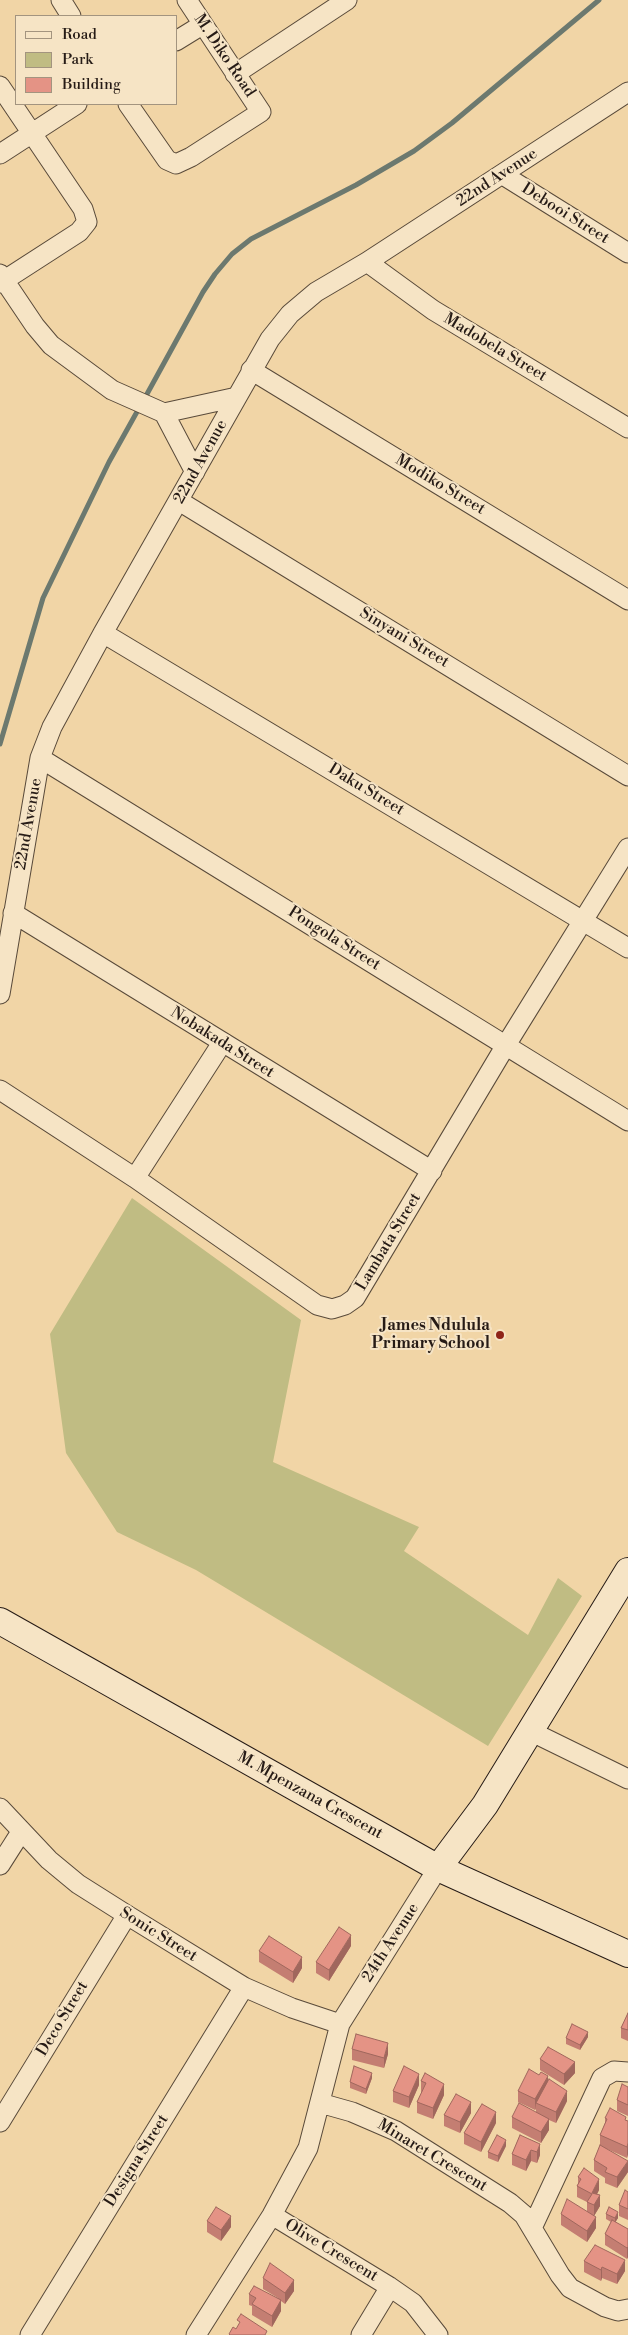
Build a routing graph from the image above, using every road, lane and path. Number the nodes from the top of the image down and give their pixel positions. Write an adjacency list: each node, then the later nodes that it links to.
1 (61, 0): 4 (street)
2 (187, 0): 5 (street, M. Diko Road)
3 (346, 0): 7 (street)
4 (70, 15)
5 (202, 25): 6 (street); 7 (street, M. Diko Road)
6 (178, 40)
7 (235, 74): 11 (street, M. Diko Road)
8 (0, 86): 12 (street)
9 (628, 92): 14 (street, 22nd Avenue)
10 (75, 105): 12 (street)
11 (129, 105)
12 (32, 133): 13 (street); 17 (street)
13 (0, 154)
14 (503, 175): 15 (street, Debooi Street); 16 (street, 22nd Avenue)
15 (628, 253)
16 (367, 262): 18 (street, 22nd Avenue); 21 (street, Madobela Street)
17 (1, 279): 20 (street)
18 (252, 370): 19 (street, 22nd Avenue); 24 (street, Modiko Street)
19 (237, 397): 20 (street); 22 (street, 22nd Avenue)
20 (164, 413): 22 (street)
21 (628, 428)
22 (195, 472): 23 (street, 22nd Avenue)
23 (180, 501): 25 (street, 22nd Avenue); 27 (street, Sinyani Street)
24 (628, 600)
25 (103, 633): 26 (street, 22nd Avenue); 30 (street, Daku Street)
26 (40, 758): 29 (street, 22nd Avenue); 34 (street, Pongola Street)
27 (628, 776)
28 (628, 848): 30 (street, Lambata Street)
29 (13, 914): 32 (street, 22nd Avenue); 33 (street, Nobakada Street)
30 (583, 919): 31 (street, Daku Street); 34 (street, Lambata Street)
31 (628, 948)
32 (0, 994)
33 (222, 1043): 37 (street, Nobakada Street); 38 (street)
34 (506, 1045): 36 (street, Pongola Street); 37 (street, Lambata Street)
35 (0, 1090): 38 (street, Lambata Street)
36 (628, 1122)
37 (432, 1171): 38 (street, Lambata Street)
38 (135, 1178)
39 (626, 1580): 41 (main road, 24th Avenue)
40 (0, 1620): 46 (main road, M. Mpenzana Crescent)
41 (530, 1731): 42 (street); 46 (main road, 24th Avenue)
42 (628, 1779)
43 (0, 1808): 44 (street, Sonic Street)
44 (20, 1832): 45 (street); 47 (street, Sonic Street)
45 (0, 1865)
46 (438, 1868): 48 (main road, M. Mpenzana Crescent); 50 (street, 24th Avenue)
47 (127, 1915): 49 (street, Sonic Street); 53 (street, Deco Street)
48 (628, 1954)
49 (244, 1987): 50 (street, Sonic Street); 58 (street, Designa Street)
50 (340, 2024): 52 (street, 24th Avenue)
51 (628, 2072): 55 (street)
52 (320, 2103): 54 (street, 24th Avenue); 55 (street, Minaret Crescent)
53 (0, 2122)
54 (272, 2215): 56 (street, Olive Crescent); 59 (street, 24th Avenue)
55 (532, 2228): 57 (street, Minaret Crescent)
56 (390, 2287): 60 (street, Olive Crescent); 61 (street, Olive Crescent)
57 (628, 2309)
58 (30, 2335)
59 (196, 2335)
60 (361, 2335)
61 (438, 2335)

